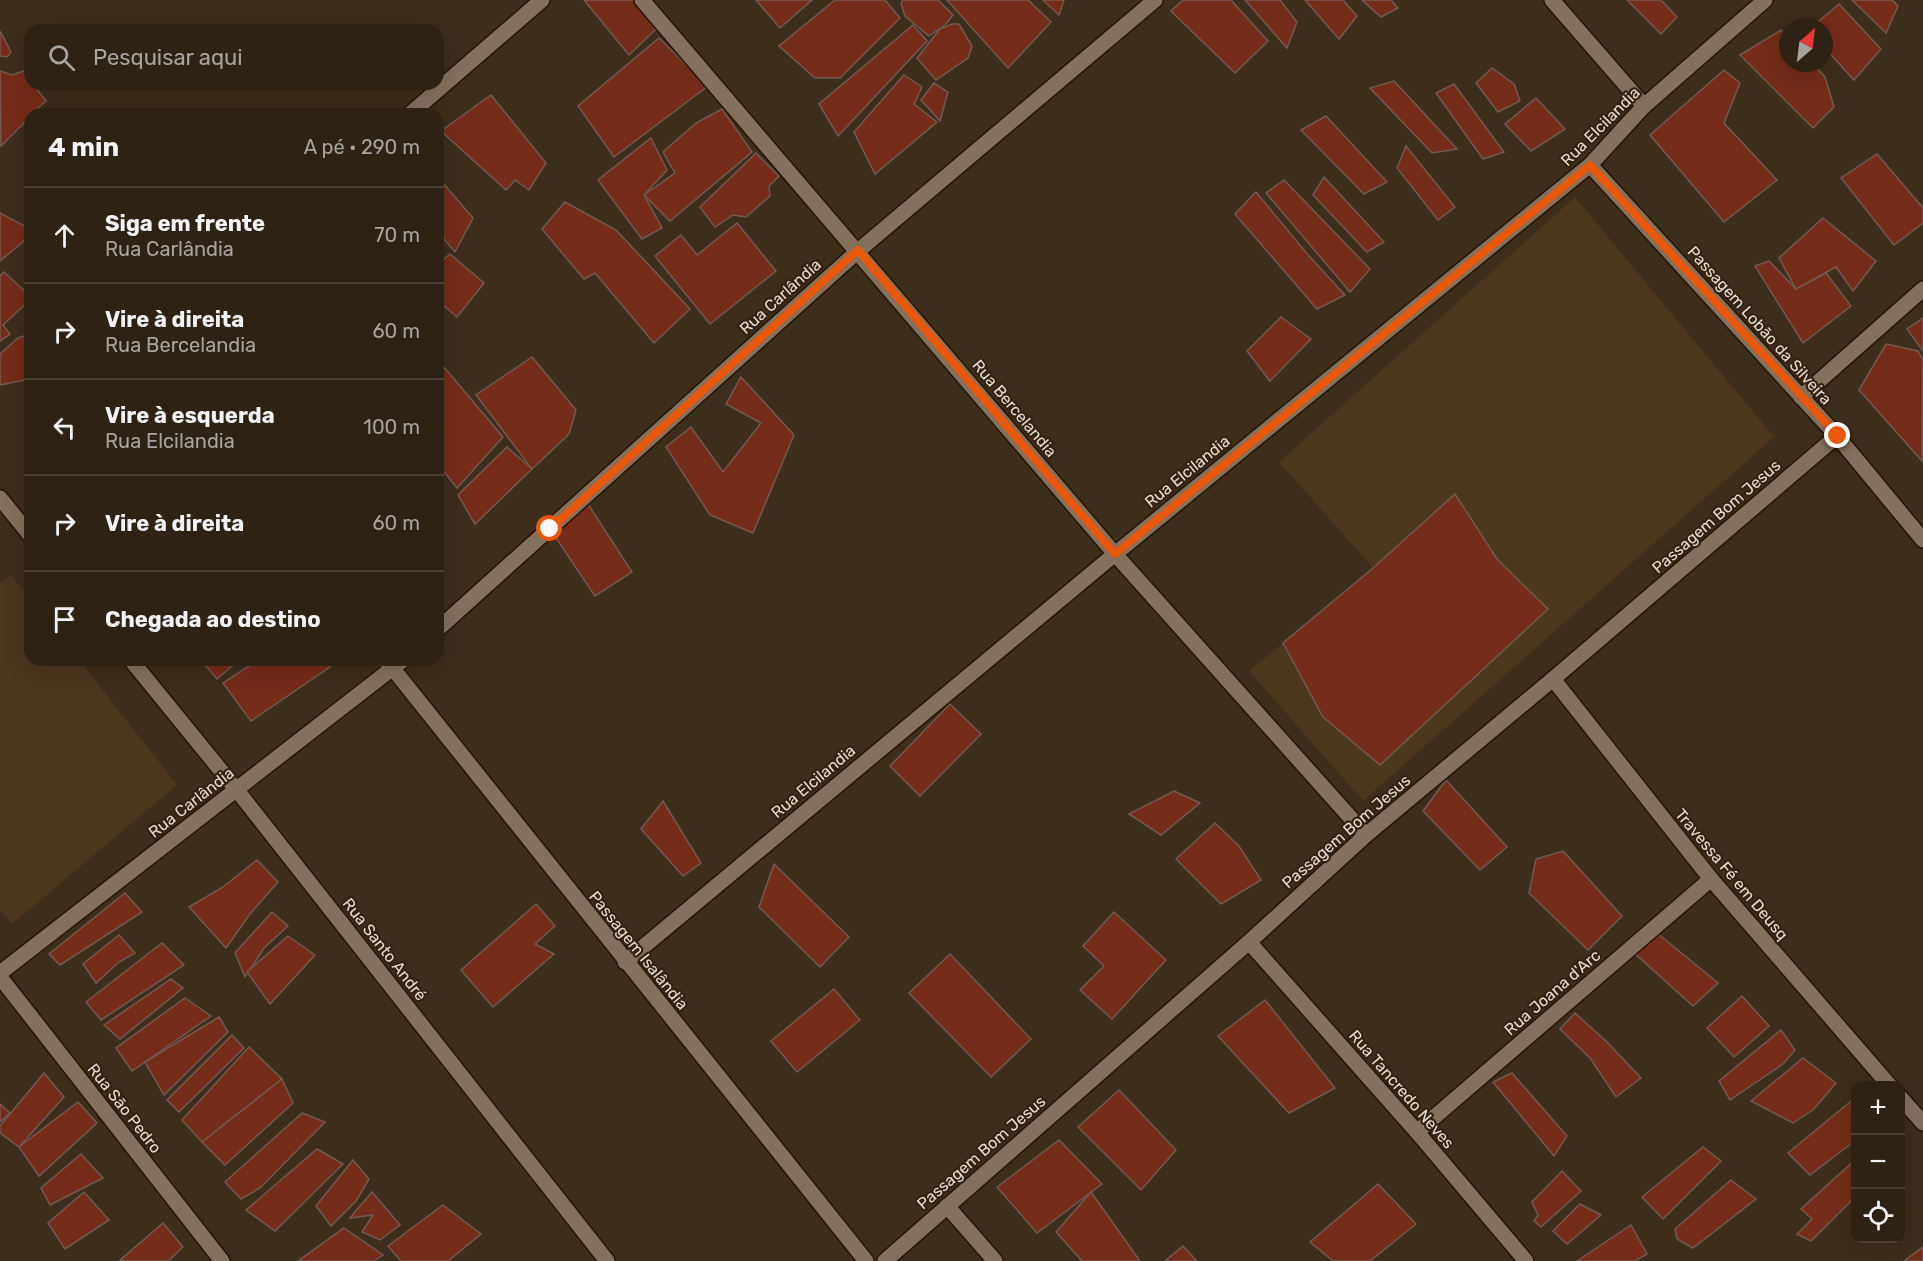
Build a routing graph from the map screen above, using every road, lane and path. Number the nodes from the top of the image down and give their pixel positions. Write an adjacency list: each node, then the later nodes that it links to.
1 (542, 0): 6 (street)
2 (642, 0): 11 (street, Rua Bercelandia)
3 (1155, 0): 11 (street, Rua Carlândia)
4 (1552, 0): 8 (street)
5 (1765, 0): 8 (street, Rua Elcilandia)
6 (444, 85)
7 (438, 90): 9 (street)
8 (1644, 106): 10 (street, Rua Elcilandia)
9 (417, 108)
10 (1590, 165): 13 (street, Passagem Lobão da Silveira); 18 (street, Rua Elcilandia)
11 (858, 250): 18 (street, Rua Bercelandia); 19 (street, Rua Carlândia)
12 (1923, 290): 13 (street)
13 (1801, 396): 14 (street, Passagem Lobão da Silveira)
14 (1838, 436): 17 (street, Passagem Lobão da Silveira); 23 (street, Passagem Bom Jesus)
15 (0, 498): 16 (street)
16 (24, 528)
17 (1923, 540)
18 (1115, 554): 25 (street, Rua Bercelandia); 28 (street, Rua Elcilandia)
19 (444, 624)
20 (137, 666): 24 (street, Rua Santo André)
21 (390, 666): 24 (street, Rua Carlândia)
22 (396, 666): 28 (street, Passagem Isalândia)
23 (1553, 679): 25 (street, Passagem Bom Jesus); 26 (street, Travessa Fé em Deusq)
24 (236, 789): 29 (street, Rua Carlândia); 37 (street, Rua Santo André)
25 (1366, 835): 27 (street, Passagem Bom Jesus)
26 (1711, 879): 31 (street, Travessa Fé em Deusq); 34 (street, Rua Joana d'Arc)
27 (1249, 942): 34 (street, Rua Tancredo Neves); 35 (street, Passagem Bom Jesus)
28 (625, 962): 38 (street, Passagem Isalândia)
29 (0, 973)
30 (0, 977): 36 (street, Rua São Pedro)
31 (1886, 1081)
32 (1905, 1103): 33 (street)
33 (1923, 1123)
34 (1417, 1132): 41 (street, Rua Tancredo Neves)
35 (947, 1206): 39 (street, Passagem Bom Jesus); 40 (street)
36 (222, 1261)
37 (608, 1261)
38 (866, 1261)
39 (885, 1261)
40 (995, 1261)
41 (1526, 1261)

